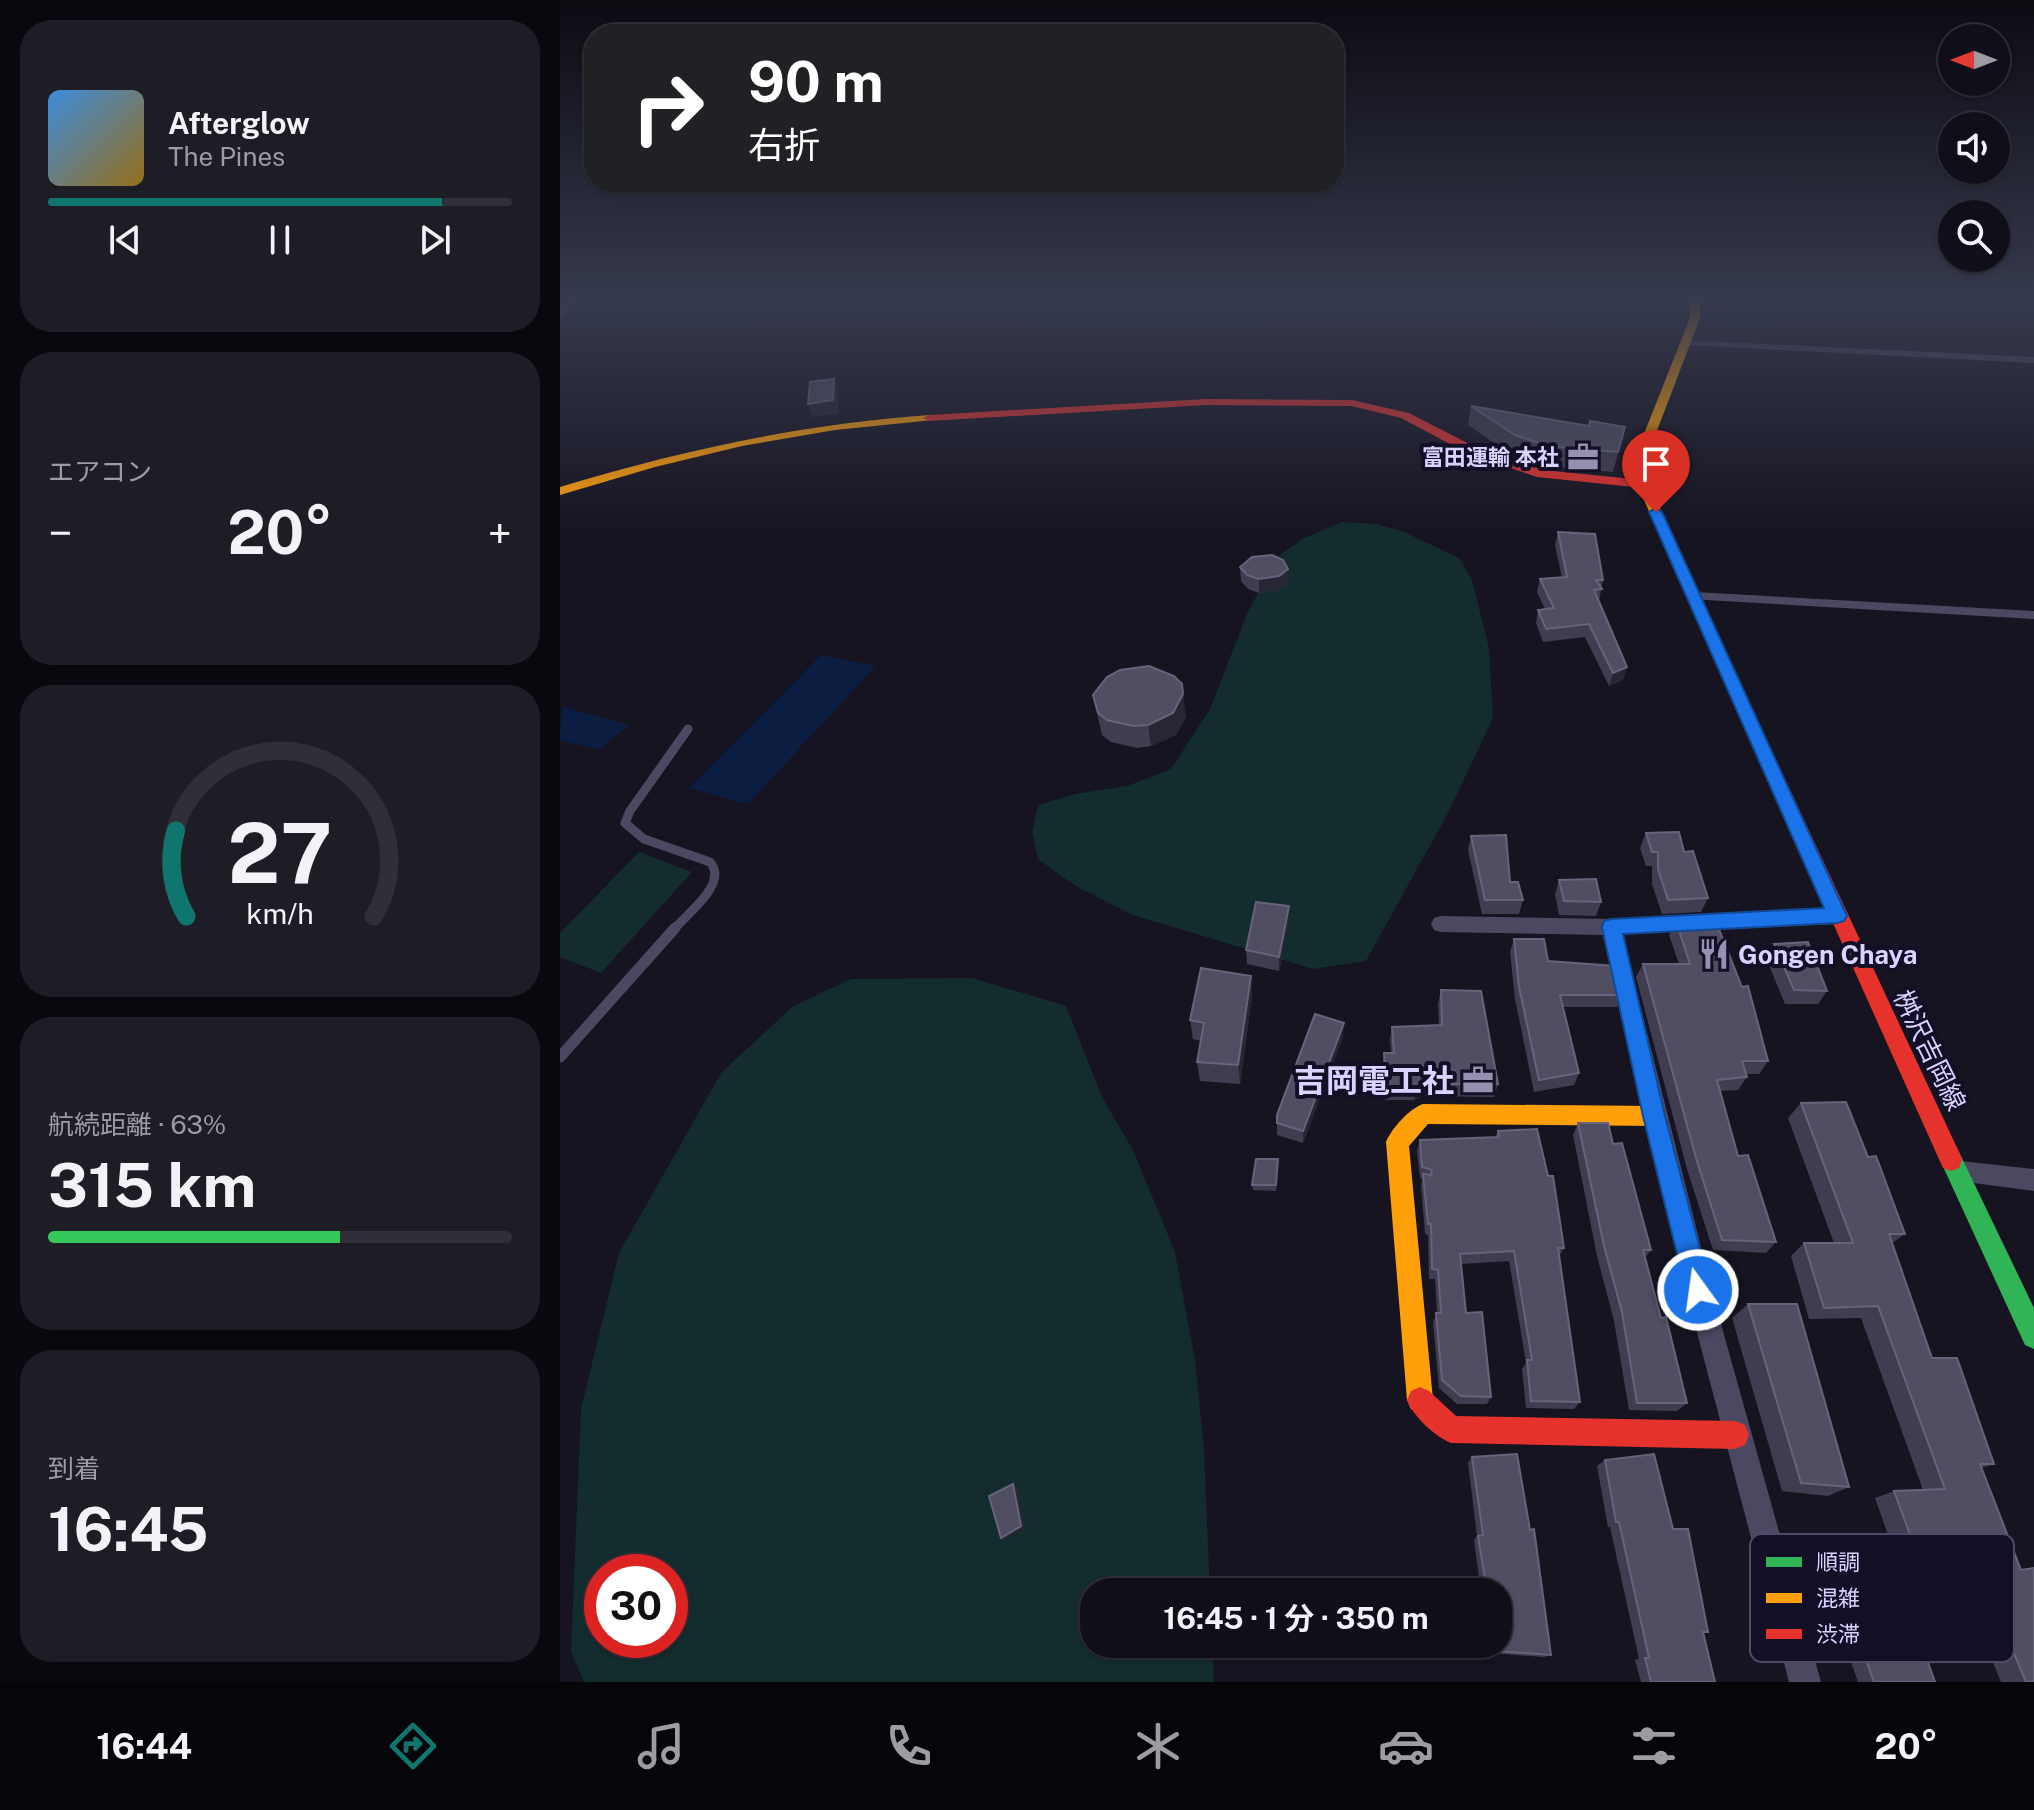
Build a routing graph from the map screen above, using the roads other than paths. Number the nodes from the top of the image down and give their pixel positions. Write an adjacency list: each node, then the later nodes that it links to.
1 (1672, 376): 2 (street, 桝沢吉岡線)
2 (1643, 484): 3 (street); 4 (street, 桝沢吉岡線)
3 (560, 491)
4 (1694, 596): 5 (street); 7 (street, 桝沢吉岡線)
5 (2034, 615)
6 (688, 729): 10 (lane)
7 (1837, 916): 9 (street); 12 (street, 桝沢吉岡線)
8 (1441, 924): 9 (street)
9 (1611, 927): 11 (street)
10 (560, 1057)
11 (1654, 1116): 15 (street); 15 (street)
12 (1960, 1172): 13 (street); 14 (street, 桝沢吉岡線)
13 (2034, 1180)
14 (2034, 1336)
15 (1735, 1435): 16 (street)
16 (1763, 1534)
17 (1799, 1662): 18 (street)
18 (1805, 1682)

